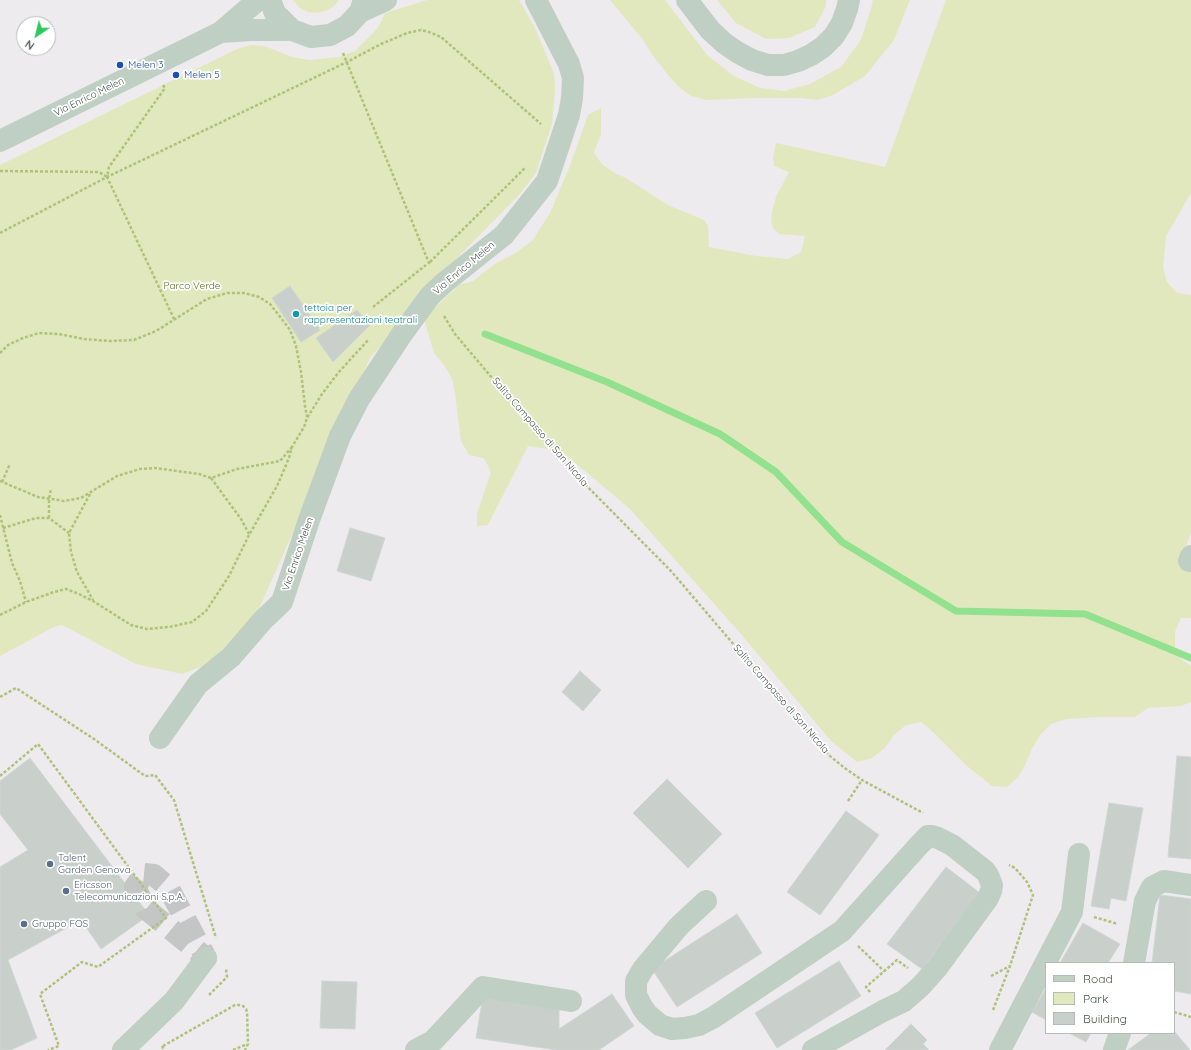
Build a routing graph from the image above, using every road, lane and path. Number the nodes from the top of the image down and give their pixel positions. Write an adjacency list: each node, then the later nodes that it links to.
1 (258, 0): 9 (street, Via Enrico Melen)
2 (270, 0): 8 (street)
3 (386, 0): 7 (street)
4 (536, 0): 42 (street, Via Enrico Melen)
5 (687, 0): 6 (street)
6 (849, 0)
7 (362, 6): 10 (street)
8 (292, 30): 9 (street, Via Enrico Melen); 10 (street)
9 (222, 32): 12 (street, Via Enrico Melen)
10 (335, 32): 11 (path)
11 (347, 62): 13 (path); 17 (path); 19 (path)
12 (154, 66): 14 (street, Via Enrico Melen); 17 (path)
13 (543, 126)
14 (0, 141)
15 (529, 165): 19 (path)
16 (0, 171): 17 (path)
17 (107, 177): 18 (path); 21 (path)
18 (0, 232)
19 (429, 263): 20 (path)
20 (373, 307)
21 (174, 319): 24 (path); 25 (path)
22 (455, 334): 44 (path, Salita Campasso di San Nicola)
23 (371, 337): 25 (path)
24 (0, 353)
25 (307, 418): 26 (path)
26 (292, 447): 28 (path); 37 (path)
27 (10, 464): 29 (path)
28 (211, 478): 31 (path); 37 (path)
29 (1, 481): 32 (path)
30 (52, 489): 32 (path)
31 (90, 493): 32 (path); 36 (path)
32 (49, 499): 34 (path)
33 (0, 516): 35 (path)
34 (49, 518): 35 (path); 36 (path)
35 (3, 528): 39 (path)
36 (69, 533): 38 (path)
37 (250, 535): 38 (path)
38 (93, 601): 39 (path)
39 (26, 602): 40 (path)
40 (0, 616)
41 (0, 697): 54 (path)
42 (160, 738)
43 (0, 776): 71 (path)
44 (862, 780): 45 (path); 46 (path, Salita Campasso di San Nicola)
45 (848, 801)
46 (926, 815)
47 (1079, 854): 51 (street)
48 (1008, 864): 59 (path)
49 (1191, 885): 57 (street)
50 (706, 901): 53 (street)
51 (1072, 912): 52 (path); 56 (street)
52 (1120, 925)
53 (842, 931): 61 (path); 77 (street)
54 (211, 950): 72 (street)
55 (897, 960): 61 (path)
56 (1046, 962)
57 (1134, 962)
58 (1045, 964): 78 (street)
59 (1010, 966): 62 (path); 66 (path)
60 (227, 971): 64 (path)
61 (884, 971): 63 (path)
62 (991, 976)
63 (866, 987)
64 (207, 997)
65 (571, 1001): 76 (street)
66 (993, 1010)
67 (1175, 1012): 68 (path)
68 (1191, 1017)
69 (1120, 1034): 79 (street)
70 (248, 1044): 73 (path); 74 (path); 75 (path)
71 (48, 1050)
72 (123, 1050)
73 (164, 1050)
74 (233, 1050)
75 (245, 1050)
76 (416, 1050)
77 (813, 1050)
78 (1000, 1050)
79 (1114, 1050)

